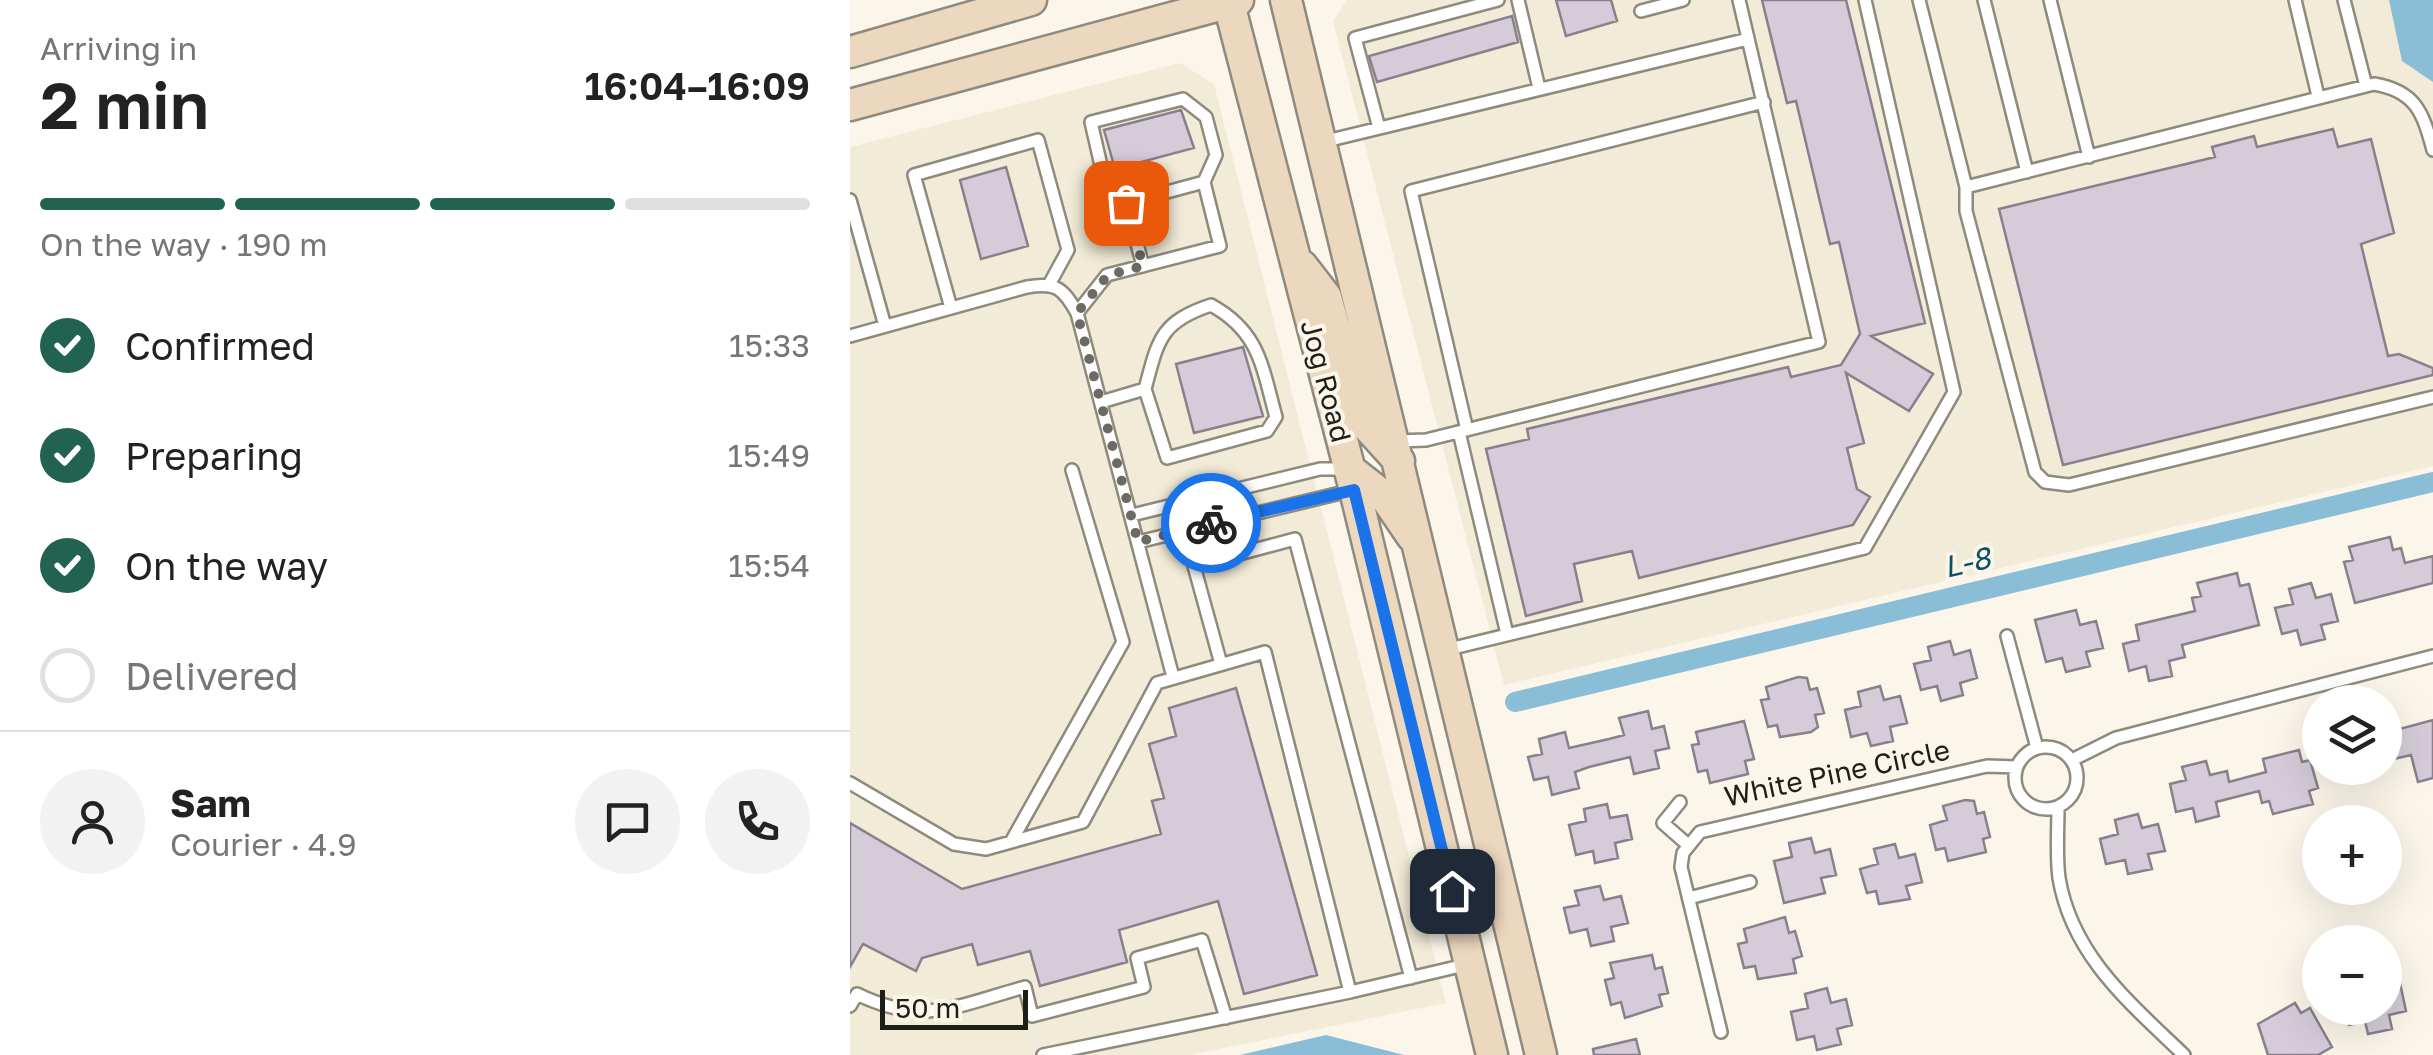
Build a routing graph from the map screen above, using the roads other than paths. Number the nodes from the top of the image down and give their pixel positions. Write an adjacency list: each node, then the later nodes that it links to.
1 (1031, 0): 14 (main road)
2 (1286, 0): 24 (main road, Jog Road)
3 (1498, 0): 23 (lane)
4 (1518, 0): 19 (lane)
5 (1683, 0): 15 (lane)
6 (1739, 0): 16 (lane)
7 (1865, 0): 49 (lane)
8 (1919, 0): 29 (lane)
9 (1984, 0): 27 (lane)
10 (2050, 0): 26 (lane)
11 (2294, 0): 20 (lane)
12 (2344, 0): 18 (lane)
13 (1231, 1): 22 (main road); 32 (main road, Jog Road)
14 (982, 7): 17 (main road)
15 (1641, 11)
16 (1748, 38): 19 (lane); 21 (lane)
17 (850, 52)
18 (2366, 86): 20 (lane); 25 (lane)
19 (1539, 88): 23 (lane)
20 (2318, 96): 26 (lane)
21 (1764, 102): 42 (lane); 42 (lane)
22 (850, 105)
23 (1379, 128): 24 (lane)
24 (1322, 142): 43 (main road, Jog Road)
25 (2433, 150)
26 (2089, 157): 27 (lane)
27 (2028, 172): 29 (lane)
28 (1204, 182): 31 (lane); 31 (lane); 33 (lane)
29 (1966, 186): 40 (lane)
30 (850, 200): 37 (lane)
31 (1126, 203): 33 (lane)
32 (1291, 252): 43 (main road); 45 (main road, Jog Road)
33 (1143, 266): 36 (lane)
34 (1050, 283): 35 (lane); 35 (lane); 36 (lane)
35 (951, 308): 37 (lane)
36 (1077, 313): 41 (lane)
37 (885, 326): 38 (lane)
38 (850, 336)
39 (1145, 390): 39 (lane); 41 (lane)
40 (2433, 397)
41 (1101, 402): 46 (lane)
42 (1463, 431): 43 (lane); 49 (lane)
43 (1398, 452): 48 (main road, Jog Road)
44 (1072, 470): 61 (lane)
45 (1352, 479): 46 (lane); 47 (lane); 48 (main road); 65 (main road, Jog Road)
46 (1132, 515): 47 (lane)
47 (1138, 542): 54 (lane)
48 (1422, 550): 51 (main road, Jog Road)
49 (1507, 634): 51 (lane)
50 (2007, 636): 55 (lane)
51 (1445, 650): 73 (main road, Jog Road)
52 (2433, 656): 56 (lane)
53 (1221, 664): 54 (lane); 66 (lane); 67 (lane)
54 (1173, 677): 61 (lane)
55 (2037, 748): 56 (lane); 57 (lane)
56 (2072, 760): 60 (lane)
57 (2017, 767): 60 (lane); 62 (lane, White Pine Circle)
58 (850, 783): 61 (lane)
59 (1680, 802): 62 (lane)
60 (2058, 808): 74 (lane)
61 (1011, 842)
62 (1688, 845): 64 (lane)
63 (1750, 882): 64 (lane)
64 (1689, 898): 70 (lane)
65 (1470, 964): 66 (lane); 72 (main road, Jog Road)
66 (1412, 978): 67 (lane)
67 (1350, 992): 69 (lane)
68 (850, 1006): 69 (lane)
69 (1226, 1018): 71 (lane)
70 (1720, 1032)
71 (1043, 1055)
72 (1492, 1055)
73 (1541, 1055)
74 (2184, 1055)

